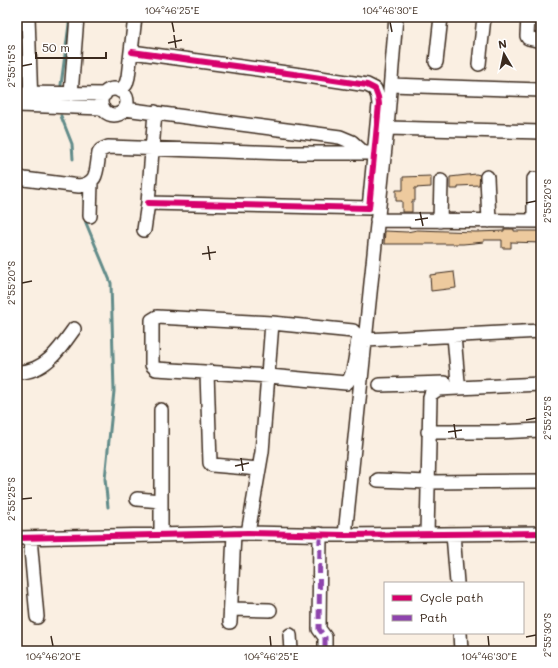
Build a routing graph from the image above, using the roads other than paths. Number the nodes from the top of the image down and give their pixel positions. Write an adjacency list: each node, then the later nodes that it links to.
1 (28, 17): 17 (street)
2 (77, 17): 15 (street)
3 (135, 17): 9 (street)
4 (396, 17): 12 (street)
5 (441, 17): 10 (street)
6 (484, 17): 11 (street)
7 (528, 17): 8 (street)
8 (541, 41)
9 (132, 52): 14 (street); 26 (street)
10 (436, 62)
11 (479, 64)
12 (391, 85): 13 (street); 22 (street)
13 (541, 90)
14 (120, 91): 16 (street); 20 (street)
15 (71, 94): 16 (street); 17 (street)
16 (105, 94): 19 (street)
17 (26, 97): 18 (street); 19 (street)
18 (17, 105)
19 (103, 108): 20 (street)
20 (125, 109): 21 (street)
21 (155, 112): 23 (street); 25 (street)
22 (387, 128): 24 (street); 35 (street)
23 (285, 129): 26 (street); 27 (street)
24 (541, 132)
25 (152, 150): 27 (street); 32 (street); 33 (street)
26 (368, 152): 27 (street); 33 (street)
27 (284, 154)
28 (487, 177): 37 (street)
29 (20, 179): 32 (street)
30 (534, 179): 38 (street)
31 (441, 181): 36 (street)
32 (91, 182): 34 (street)
33 (148, 203): 39 (street)
34 (90, 216)
35 (377, 220): 36 (street); 44 (street)
36 (440, 221): 37 (street)
37 (489, 221): 38 (street)
38 (538, 221)
39 (144, 230)
40 (272, 323): 46 (street); 47 (street); 47 (street)
41 (74, 329): 45 (street)
42 (541, 331): 43 (street)
43 (454, 336): 44 (street); 49 (street)
44 (366, 340): 68 (street)
45 (17, 372)
46 (207, 373): 47 (street); 55 (street)
47 (269, 376): 55 (street)
48 (541, 378): 49 (street)
49 (458, 382): 51 (street)
50 (541, 384): 54 (street)
51 (380, 385)
52 (161, 410): 60 (street)
53 (541, 430): 54 (street)
54 (428, 432): 58 (street)
55 (259, 469): 62 (street)
56 (378, 480): 58 (street)
57 (541, 481): 58 (street)
58 (428, 482): 65 (street)
59 (137, 499): 60 (street)
60 (161, 501): 67 (street)
61 (234, 533): 62 (street); 67 (street); 71 (street)
62 (248, 533): 64 (street)
63 (541, 533): 66 (street)
64 (320, 534): 68 (street); 76 (street)
65 (427, 534): 66 (street); 68 (street)
66 (453, 534): 70 (street)
67 (161, 535): 69 (street)
68 (345, 535)
69 (24, 538): 72 (street)
70 (457, 582)
71 (270, 610)
72 (37, 617)
73 (460, 634): 77 (street)
74 (290, 635): 75 (street)
75 (291, 651)
76 (325, 651)
77 (461, 651)

